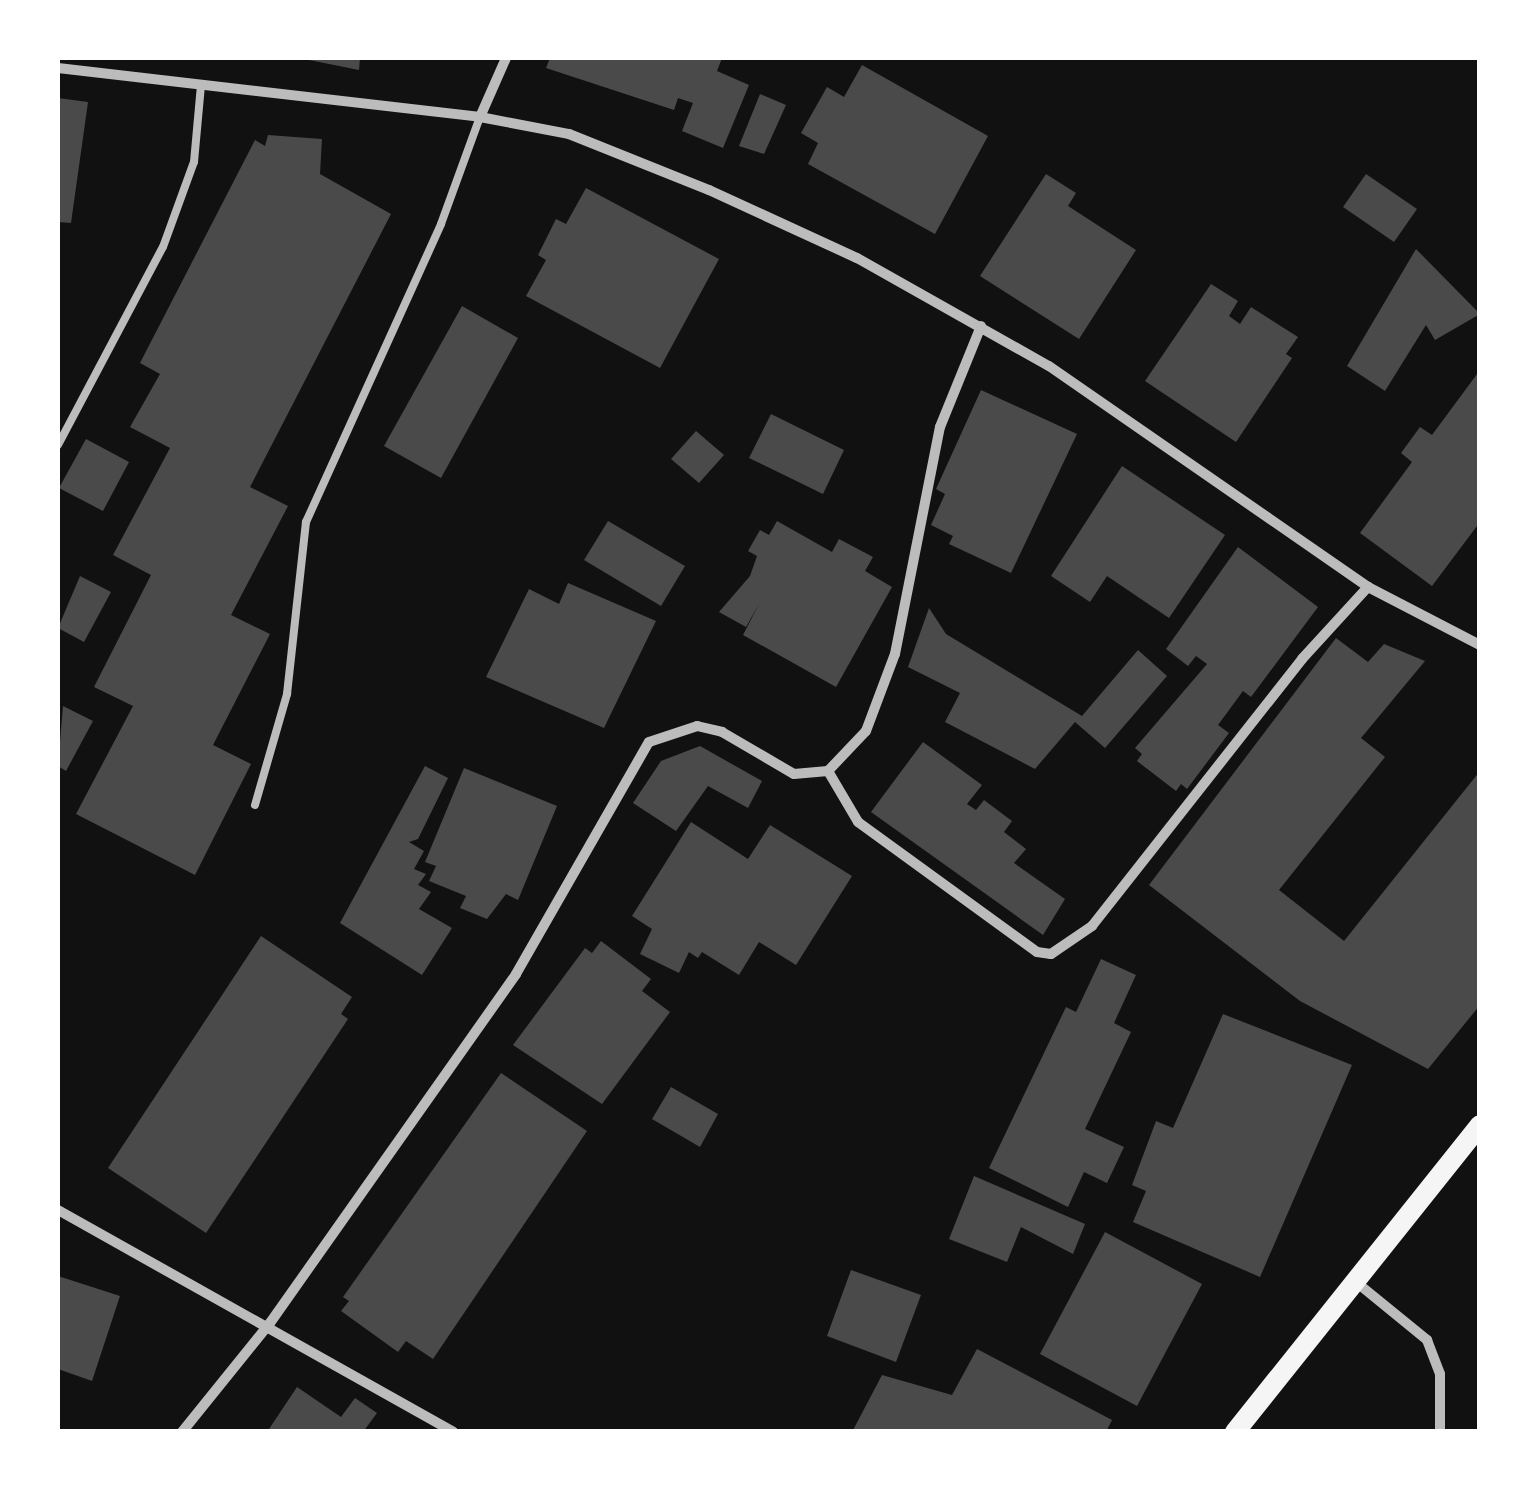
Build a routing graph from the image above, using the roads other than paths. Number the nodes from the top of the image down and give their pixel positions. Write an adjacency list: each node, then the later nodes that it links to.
1 (506, 58): 4 (street)
2 (58, 68): 3 (street)
3 (202, 85): 4 (street); 6 (lane)
4 (480, 117): 5 (street); 10 (lane)
5 (981, 326): 7 (street); 9 (street)
6 (58, 445)
7 (1368, 587): 8 (street); 9 (street)
8 (1480, 645)
9 (828, 772): 14 (street)
10 (255, 805)
11 (1480, 1125): 13 (main road)
12 (58, 1210): 14 (street)
13 (1356, 1282): 17 (main road); 18 (street)
14 (270, 1323): 15 (street); 16 (street)
15 (182, 1432)
16 (453, 1432)
17 (1235, 1432)
18 (1440, 1432)

